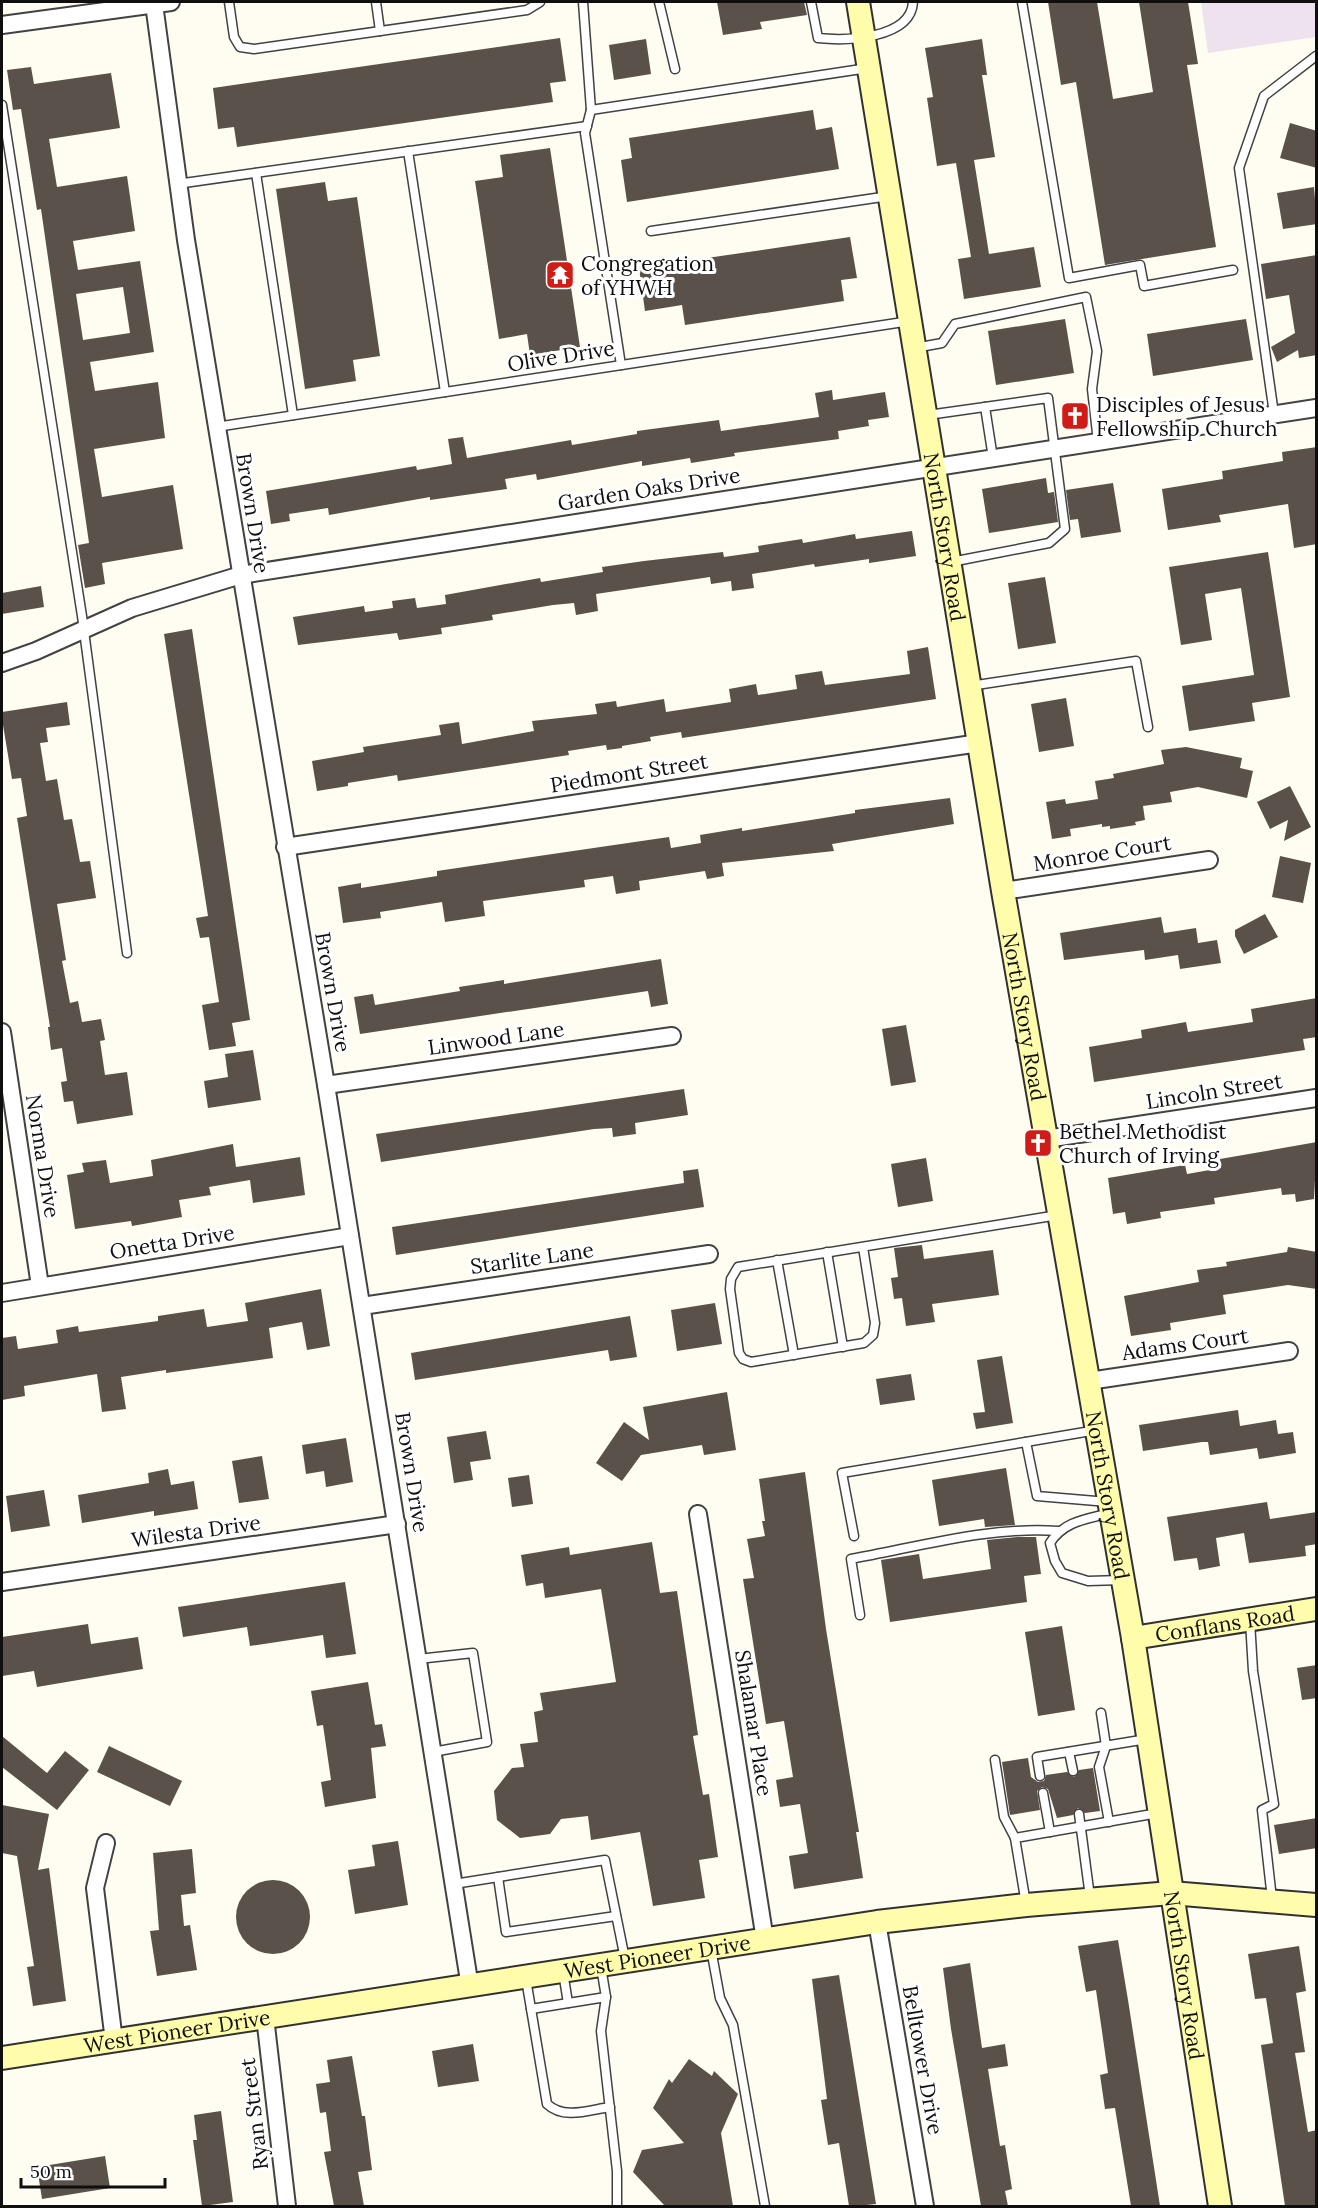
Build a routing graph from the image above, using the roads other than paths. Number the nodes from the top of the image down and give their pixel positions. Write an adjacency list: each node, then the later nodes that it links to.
1 (171, 2): 11 (street)
2 (228, 2): 13 (lane)
3 (376, 2): 13 (lane)
4 (540, 2): 13 (lane)
5 (583, 2): 19 (lane)
6 (659, 2): 17 (lane)
7 (810, 2): 14 (lane)
8 (858, 2): 14 (main road, North Story Road)
9 (914, 2): 14 (lane)
10 (1022, 2): 26 (lane)
11 (154, 3): 12 (street); 23 (street, Brown Drive)
12 (2, 25)
13 (380, 31)
14 (862, 36): 16 (main road, North Story Road)
15 (1317, 56): 33 (lane)
16 (868, 68): 19 (lane); 24 (main road, North Story Road)
17 (675, 69)
18 (2, 105): 43 (lane)
19 (591, 110): 20 (lane)
20 (587, 126): 21 (lane); 29 (lane)
21 (408, 151): 22 (lane); 30 (lane)
22 (256, 173): 23 (lane); 34 (lane)
23 (177, 184): 36 (street, Brown Drive)
24 (890, 196): 25 (lane); 27 (main road, North Story Road)
25 (651, 231)
26 (1233, 270)
27 (911, 321): 28 (main road, North Story Road); 29 (lane, Olive Drive)
28 (915, 348): 35 (main road, North Story Road); 37 (lane)
29 (621, 365): 30 (lane, Olive Drive)
30 (445, 392): 34 (lane, Olive Drive)
31 (984, 407): 35 (lane); 38 (lane); 39 (lane)
32 (1317, 408): 33 (street, Garden Oaks Drive)
33 (1274, 414): 37 (street, Garden Oaks Drive)
34 (293, 415): 36 (lane, Olive Drive)
35 (927, 415): 40 (main road, North Story Road)
36 (216, 427): 42 (street, Brown Drive)
37 (1098, 442): 38 (street, Garden Oaks Drive)
38 (1055, 448): 39 (street, Garden Oaks Drive); 41 (lane)
39 (993, 458): 40 (street, Garden Oaks Drive)
40 (935, 467): 41 (main road, North Story Road); 42 (street, Garden Oaks Drive)
41 (950, 562): 45 (main road, North Story Road)
42 (241, 575): 43 (street, Garden Oaks Drive); 48 (street, Brown Drive)
43 (84, 630): 44 (street, Garden Oaks Drive); 51 (lane)
44 (2, 663)
45 (970, 686): 46 (lane); 47 (main road, North Story Road)
46 (1148, 727)
47 (979, 742): 48 (street, Piedmont Street); 50 (main road, North Story Road)
48 (285, 847): 54 (street, Brown Drive)
49 (1209, 860): 50 (street, Monroe Court)
50 (1003, 891): 56 (main road, North Story Road)
51 (127, 953)
52 (2, 1032): 63 (street, Norma Drive)
53 (672, 1036): 54 (street, Linwood Lane)
54 (326, 1084): 58 (street, Brown Drive)
55 (1317, 1098): 56 (street, Lincoln Street)
56 (1046, 1139): 57 (main road, North Story Road)
57 (1060, 1215): 59 (lane); 69 (main road, North Story Road)
58 (350, 1236): 63 (street, Onetta Drive); 65 (street, Brown Drive)
59 (863, 1247): 60 (lane); 66 (lane)
60 (827, 1252): 62 (lane); 66 (lane)
61 (709, 1254): 65 (street, Starlite Lane)
62 (777, 1260): 68 (lane); 68 (lane)
63 (40, 1286): 64 (street, Onetta Drive)
64 (2, 1293)
65 (362, 1306): 74 (street, Brown Drive)
66 (843, 1347): 68 (lane)
67 (1289, 1351): 69 (street, Adams Court)
68 (794, 1355)
69 (1089, 1380): 70 (main road, North Story Road)
70 (1098, 1430): 71 (lane); 72 (main road, North Story Road)
71 (1026, 1442): 72 (lane); 76 (lane)
72 (1111, 1508): 75 (lane); 77 (main road, North Story Road)
73 (698, 1514): 109 (street, Shalamar Place)
74 (397, 1524): 78 (street, Wilesta Drive); 83 (street, Brown Drive)
75 (1058, 1531): 77 (lane); 80 (lane)
76 (854, 1536)
77 (1123, 1580): 82 (main road, North Story Road)
78 (2, 1582)
79 (1317, 1609): 81 (main road, Conflans Road)
80 (860, 1615)
81 (1250, 1620): 82 (main road, Conflans Road); 104 (lane)
82 (1133, 1638): 85 (main road, North Story Road)
83 (418, 1659): 87 (street, Brown Drive); 87 (lane)
84 (1101, 1713): 86 (lane)
85 (1148, 1739): 86 (lane); 93 (main road, North Story Road)
86 (1106, 1746): 88 (lane); 95 (lane)
87 (433, 1752): 101 (street, Brown Drive)
88 (1069, 1752): 90 (lane); 91 (lane)
89 (995, 1760): 98 (lane)
90 (1073, 1771)
91 (1040, 1776)
92 (1043, 1793): 97 (lane)
93 (1159, 1813): 95 (lane); 102 (main road, North Story Road)
94 (1079, 1814): 96 (lane)
95 (1109, 1822): 96 (lane)
96 (1081, 1827): 97 (lane); 103 (lane)
97 (1050, 1832): 98 (lane)
98 (1016, 1838): 105 (lane)
99 (106, 1843): 120 (street)
100 (498, 1877): 101 (lane); 107 (lane); 107 (lane)
101 (454, 1884): 115 (street, Brown Drive)
102 (1171, 1893): 103 (main road, West Pioneer Drive); 104 (main road, West Pioneer Drive); 127 (main road, North Story Road)
103 (1091, 1899): 105 (main road, West Pioneer Drive)
104 (1272, 1899): 106 (main road, West Pioneer Drive)
105 (1026, 1905): 108 (main road, West Pioneer Drive)
106 (1317, 1905)
107 (616, 1916): 111 (lane)
108 (877, 1922): 109 (main road, West Pioneer Drive); 126 (street, Belltower Drive)
109 (765, 1940): 110 (main road, West Pioneer Drive)
110 (711, 1949): 111 (main road, West Pioneer Drive); 125 (lane)
111 (625, 1962): 112 (main road, West Pioneer Drive)
112 (601, 1966): 113 (main road, West Pioneer Drive); 116 (lane)
113 (563, 1972): 114 (main road, West Pioneer Drive); 117 (lane)
114 (526, 1978): 115 (main road, West Pioneer Drive); 118 (lane)
115 (470, 1987): 119 (main road, West Pioneer Drive)
116 (606, 1997): 117 (lane); 122 (lane)
117 (568, 2003): 118 (lane)
118 (531, 2009): 122 (lane)
119 (265, 2017): 120 (main road, West Pioneer Drive); 123 (street, Ryan Street)
120 (114, 2041): 121 (main road, West Pioneer Drive)
121 (2, 2058)
122 (610, 2107): 124 (lane)
123 (287, 2206)
124 (616, 2206)
125 (765, 2206)
126 (925, 2206)
127 (1220, 2206)

